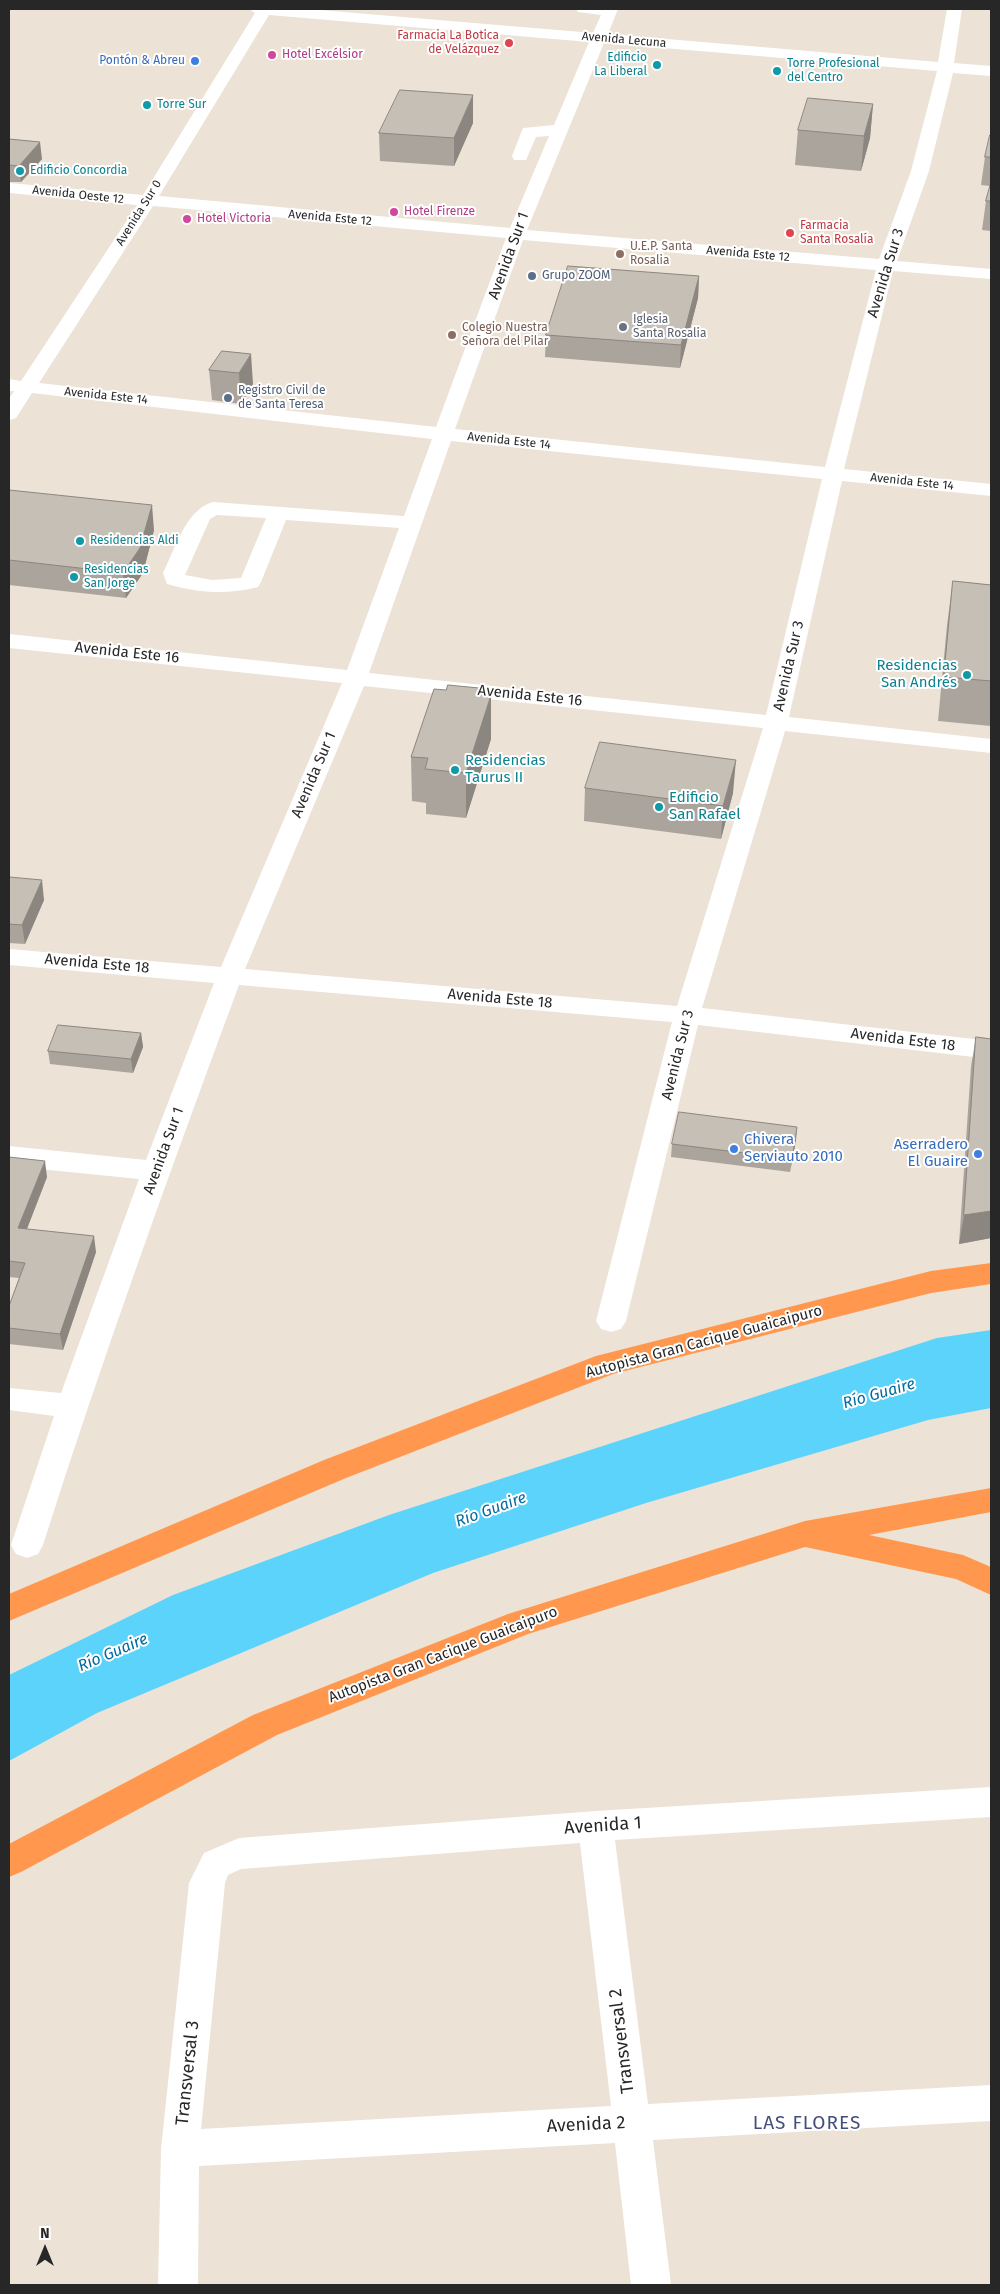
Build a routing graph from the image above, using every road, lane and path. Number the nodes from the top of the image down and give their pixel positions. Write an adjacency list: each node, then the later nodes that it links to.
1 (262, 9): 5 (street, Avenida Lecuna); 11 (street, Avenida Sur 0)
2 (583, 9): 4 (street)
3 (955, 9): 6 (street, Avenida Sur 3)
4 (610, 10): 5 (street, Avenida Sur 1)
5 (598, 38): 6 (street, Avenida Lecuna); 8 (street, Avenida Sur 1)
6 (945, 67): 7 (street, Avenida Lecuna); 14 (street, Avenida Sur 3)
7 (991, 71)
8 (560, 130): 9 (street); 13 (street, Avenida Sur 1)
9 (520, 156)
10 (15, 189): 11 (street, Avenida Oeste 12); 12 (street)
11 (147, 202): 13 (street, Avenida Este 12); 16 (street, Avenida Sur 0)
12 (9, 205)
13 (516, 234): 14 (street, Avenida Este 12); 18 (street, Avenida Sur 1)
14 (886, 265): 15 (street, Avenida Este 12); 19 (street, Avenida Sur 3)
15 (991, 274)
16 (18, 386): 17 (street, Avenida Sur 0); 18 (street, Avenida Este 14)
17 (9, 414)
18 (446, 434): 19 (street, Avenida Este 14); 22 (street, Avenida Sur 1)
19 (833, 474): 20 (street, Avenida Este 14); 25 (street, Avenida Sur 3)
20 (991, 490)
21 (278, 513): 21 (street); 22 (street)
22 (413, 523): 24 (street, Avenida Sur 1)
23 (9, 640): 24 (street, Avenida Este 16)
24 (356, 677): 25 (street, Avenida Este 16); 28 (street, Avenida Sur 1)
25 (776, 723): 26 (street, Avenida Este 16); 29 (street, Avenida Sur 3)
26 (991, 746)
27 (9, 957): 28 (street, Avenida Este 18)
28 (230, 975): 29 (street, Avenida Este 18); 32 (street, Avenida Sur 1)
29 (687, 1015): 30 (street, Avenida Este 18); 34 (street, Avenida Sur 3)
30 (991, 1050)
31 (9, 1156): 32 (street)
32 (156, 1172): 36 (street, Avenida Sur 1)
33 (991, 1273): 41 (highway, Autopista Gran Cacique Guaicaipuro)
34 (611, 1321)
35 (9, 1399): 36 (street)
36 (72, 1406): 39 (street, Avenida Sur 1)
37 (991, 1500): 38 (highway, Autopista Gran Cacique Guaicaipuro)
38 (805, 1534): 40 (highway); 44 (highway, Autopista Gran Cacique Guaicaipuro)
39 (27, 1545)
40 (991, 1582)
41 (9, 1608)
42 (991, 1802): 43 (street, Avenida 1)
43 (596, 1826): 45 (street, Avenida 1); 47 (street, Transversal 2)
44 (9, 1861)
45 (216, 1864): 48 (street, Transversal 3)
46 (991, 2103): 47 (street, Avenida 2)
47 (632, 2123): 48 (street, Avenida 2); 50 (street, Transversal 2)
48 (180, 2149): 49 (street, Transversal 3)
49 (178, 2285)
50 (651, 2285)

